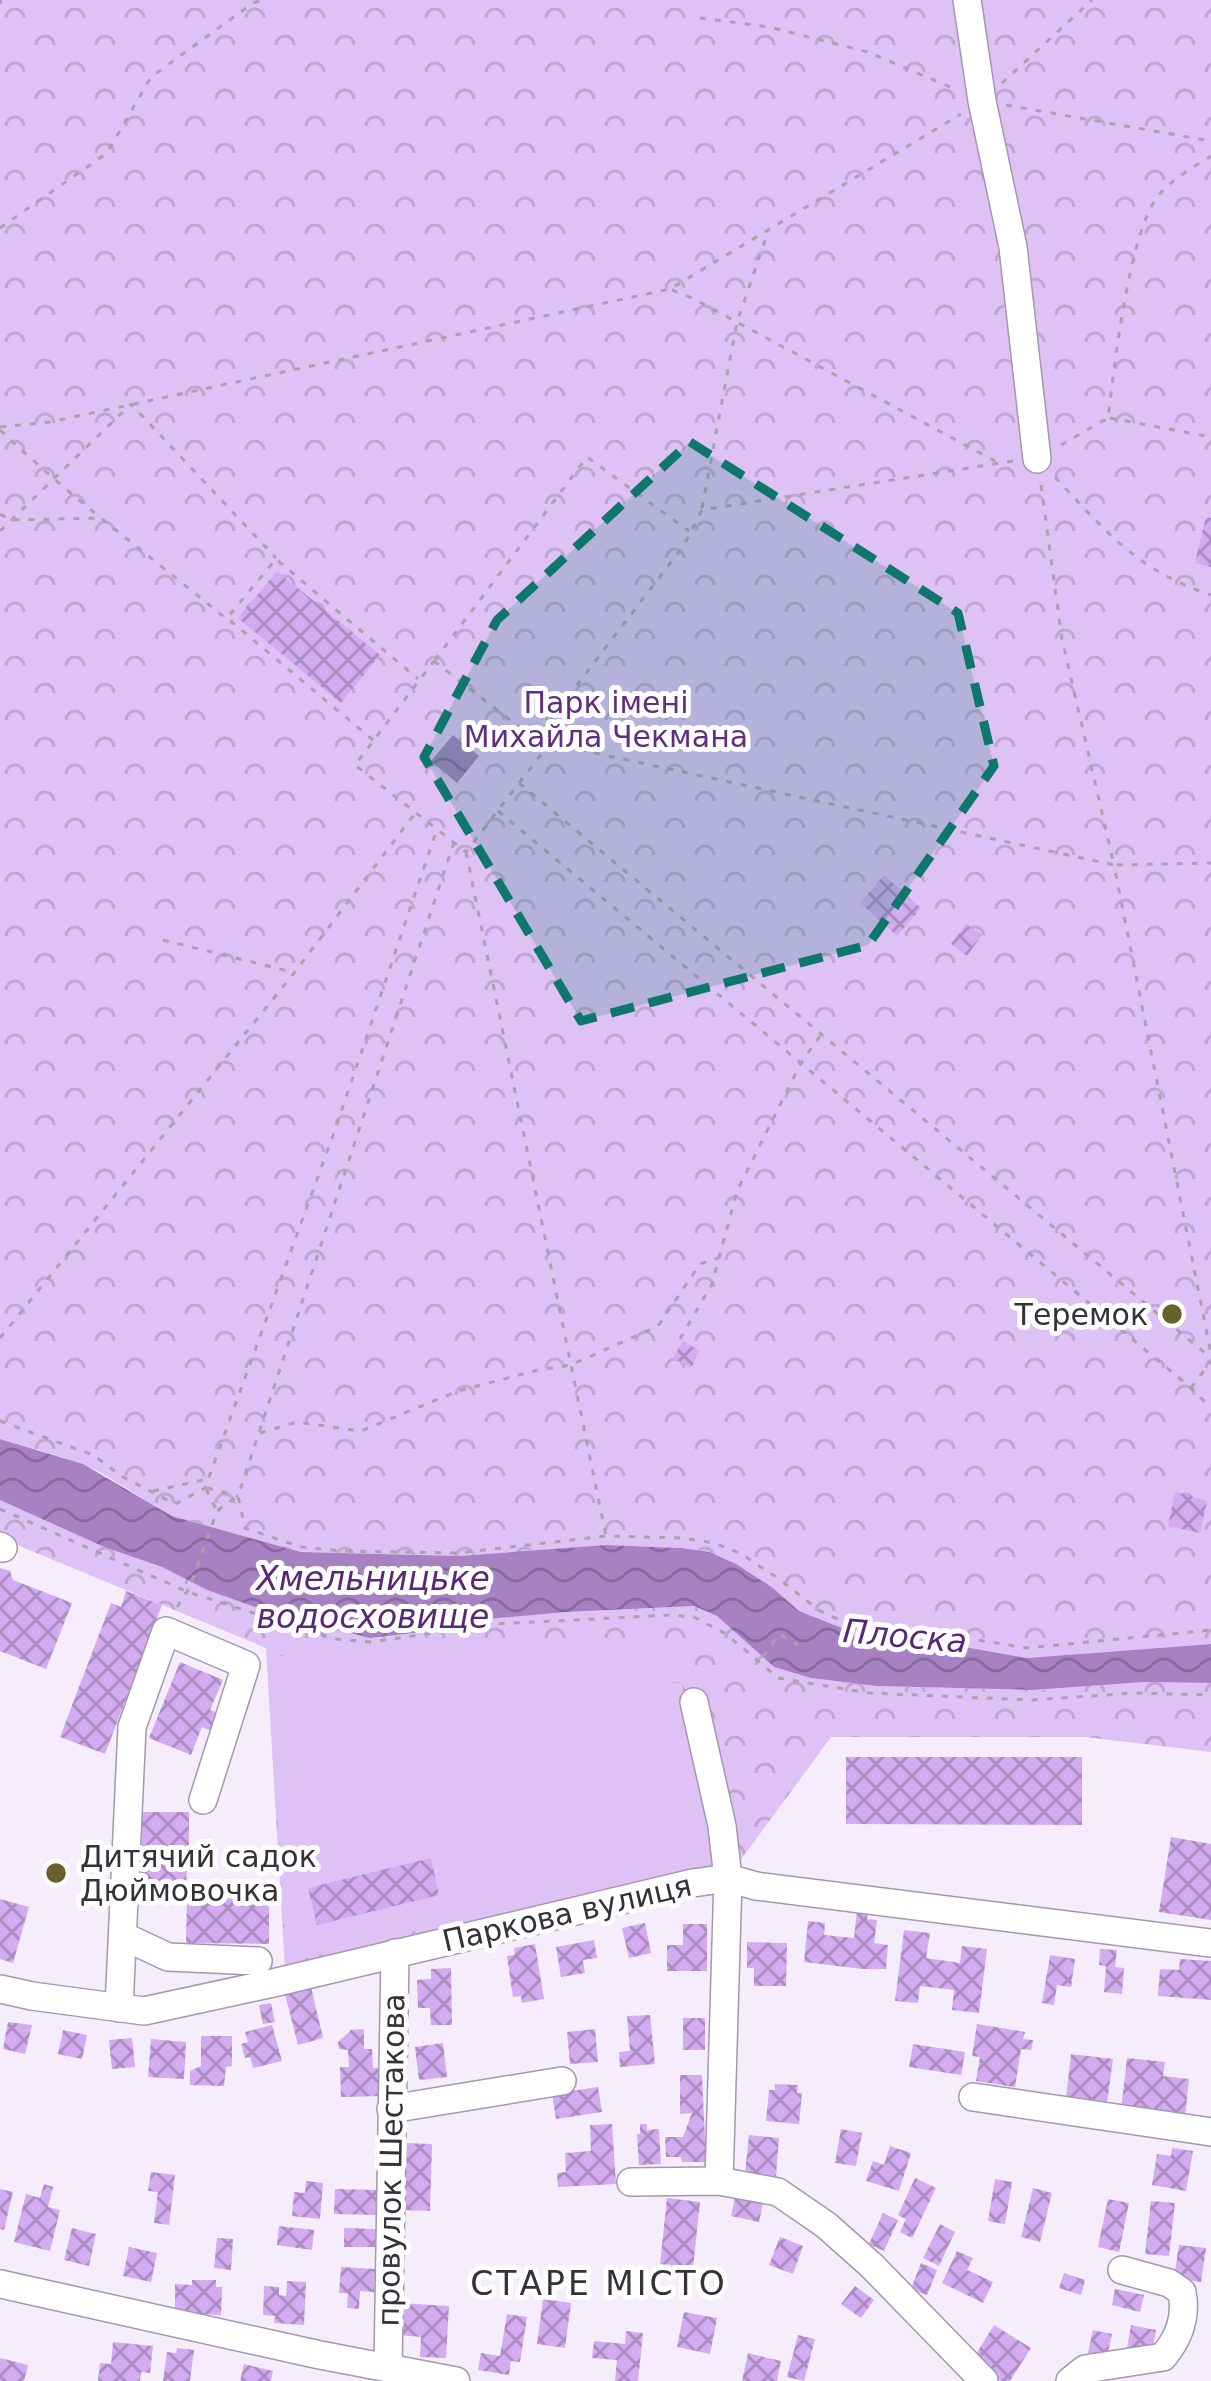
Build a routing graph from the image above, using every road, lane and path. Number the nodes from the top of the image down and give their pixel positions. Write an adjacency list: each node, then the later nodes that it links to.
1 (262, 0): 8 (path)
2 (967, 0): 5 (street)
3 (1092, 0): 5 (path)
4 (700, 18): 5 (path)
5 (982, 101): 6 (path); 9 (path); 16 (street)
6 (1211, 141)
7 (1211, 156): 13 (path)
8 (0, 227)
9 (769, 230): 10 (path); 11 (path)
10 (670, 289): 11 (path); 12 (path)
11 (737, 322): 17 (path); 19 (path)
12 (130, 404): 14 (path); 18 (path); 25 (path)
13 (1108, 418): 15 (path); 16 (path)
14 (0, 428): 18 (path)
15 (1211, 437)
16 (1037, 458): 17 (path); 26 (path); 39 (path)
17 (998, 463): 19 (path)
18 (52, 480): 21 (path); 22 (path)
19 (702, 510): 24 (path)
20 (0, 514): 22 (path)
21 (104, 518): 22 (path); 27 (path)
22 (11, 520): 23 (path)
23 (0, 531)
24 (690, 532): 28 (path); 31 (path)
25 (276, 559): 29 (path); 30 (path)
26 (1211, 595)
27 (226, 618)
28 (434, 661): 29 (path); 31 (path)
29 (420, 680): 30 (path)
30 (374, 740): 34 (path)
31 (536, 740): 32 (path); 39 (path)
32 (519, 783): 33 (path); 42 (path)
33 (498, 811): 37 (path); 43 (path)
34 (416, 812): 35 (path); 41 (path)
35 (437, 829): 36 (path); 53 (path)
36 (454, 842): 37 (path); 52 (path)
37 (466, 852): 48 (path)
38 (1211, 863): 39 (path)
39 (1114, 865): 47 (path)
40 (163, 940): 41 (path)
41 (294, 973): 45 (path)
42 (821, 1035): 43 (path); 47 (path)
43 (801, 1063): 44 (path); 49 (path)
44 (718, 1258): 46 (path); 48 (path)
45 (0, 1338)
46 (680, 1339)
47 (1211, 1358): 49 (path)
48 (571, 1365): 52 (path); 59 (path)
49 (1191, 1388): 50 (path)
50 (1211, 1408)
51 (0, 1421): 55 (path)
52 (259, 1433): 56 (path)
53 (208, 1479): 54 (path); 55 (path)
54 (205, 1488): 55 (path); 56 (path); 58 (path)
55 (152, 1492)
56 (238, 1496): 58 (path); 59 (path)
57 (0, 1509): 64 (path)
58 (217, 1511): 60 (path)
59 (606, 1536): 61 (path)
60 (190, 1587)
61 (1211, 1630)
62 (798, 1646): 63 (path)
63 (764, 1657)
64 (1211, 1695)
65 (694, 1702): 67 (street)
66 (203, 1800): 68 (street)
67 (728, 1878): 69 (street, Паркова вулиця); 70 (street, Паркова вулиця); 78 (street)
68 (123, 1936): 71 (street); 73 (street)
69 (1211, 1943)
70 (395, 1953): 73 (street, Паркова вулиця); 76 (street, провулок Шестакова)
71 (258, 1961)
72 (0, 1989): 73 (street, Паркова вулиця)
73 (119, 2008)
74 (562, 2081): 76 (street)
75 (973, 2097): 77 (street)
76 (391, 2109): 82 (street, провулок Шестакова)
77 (1211, 2132)
78 (718, 2181): 79 (street); 85 (street)
79 (631, 2182)
80 (1122, 2270): 86 (street)
81 (0, 2284): 83 (street)
82 (388, 2367): 83 (street); 84 (street)
83 (316, 2368)
84 (455, 2381)
85 (984, 2381)
86 (1070, 2381)

